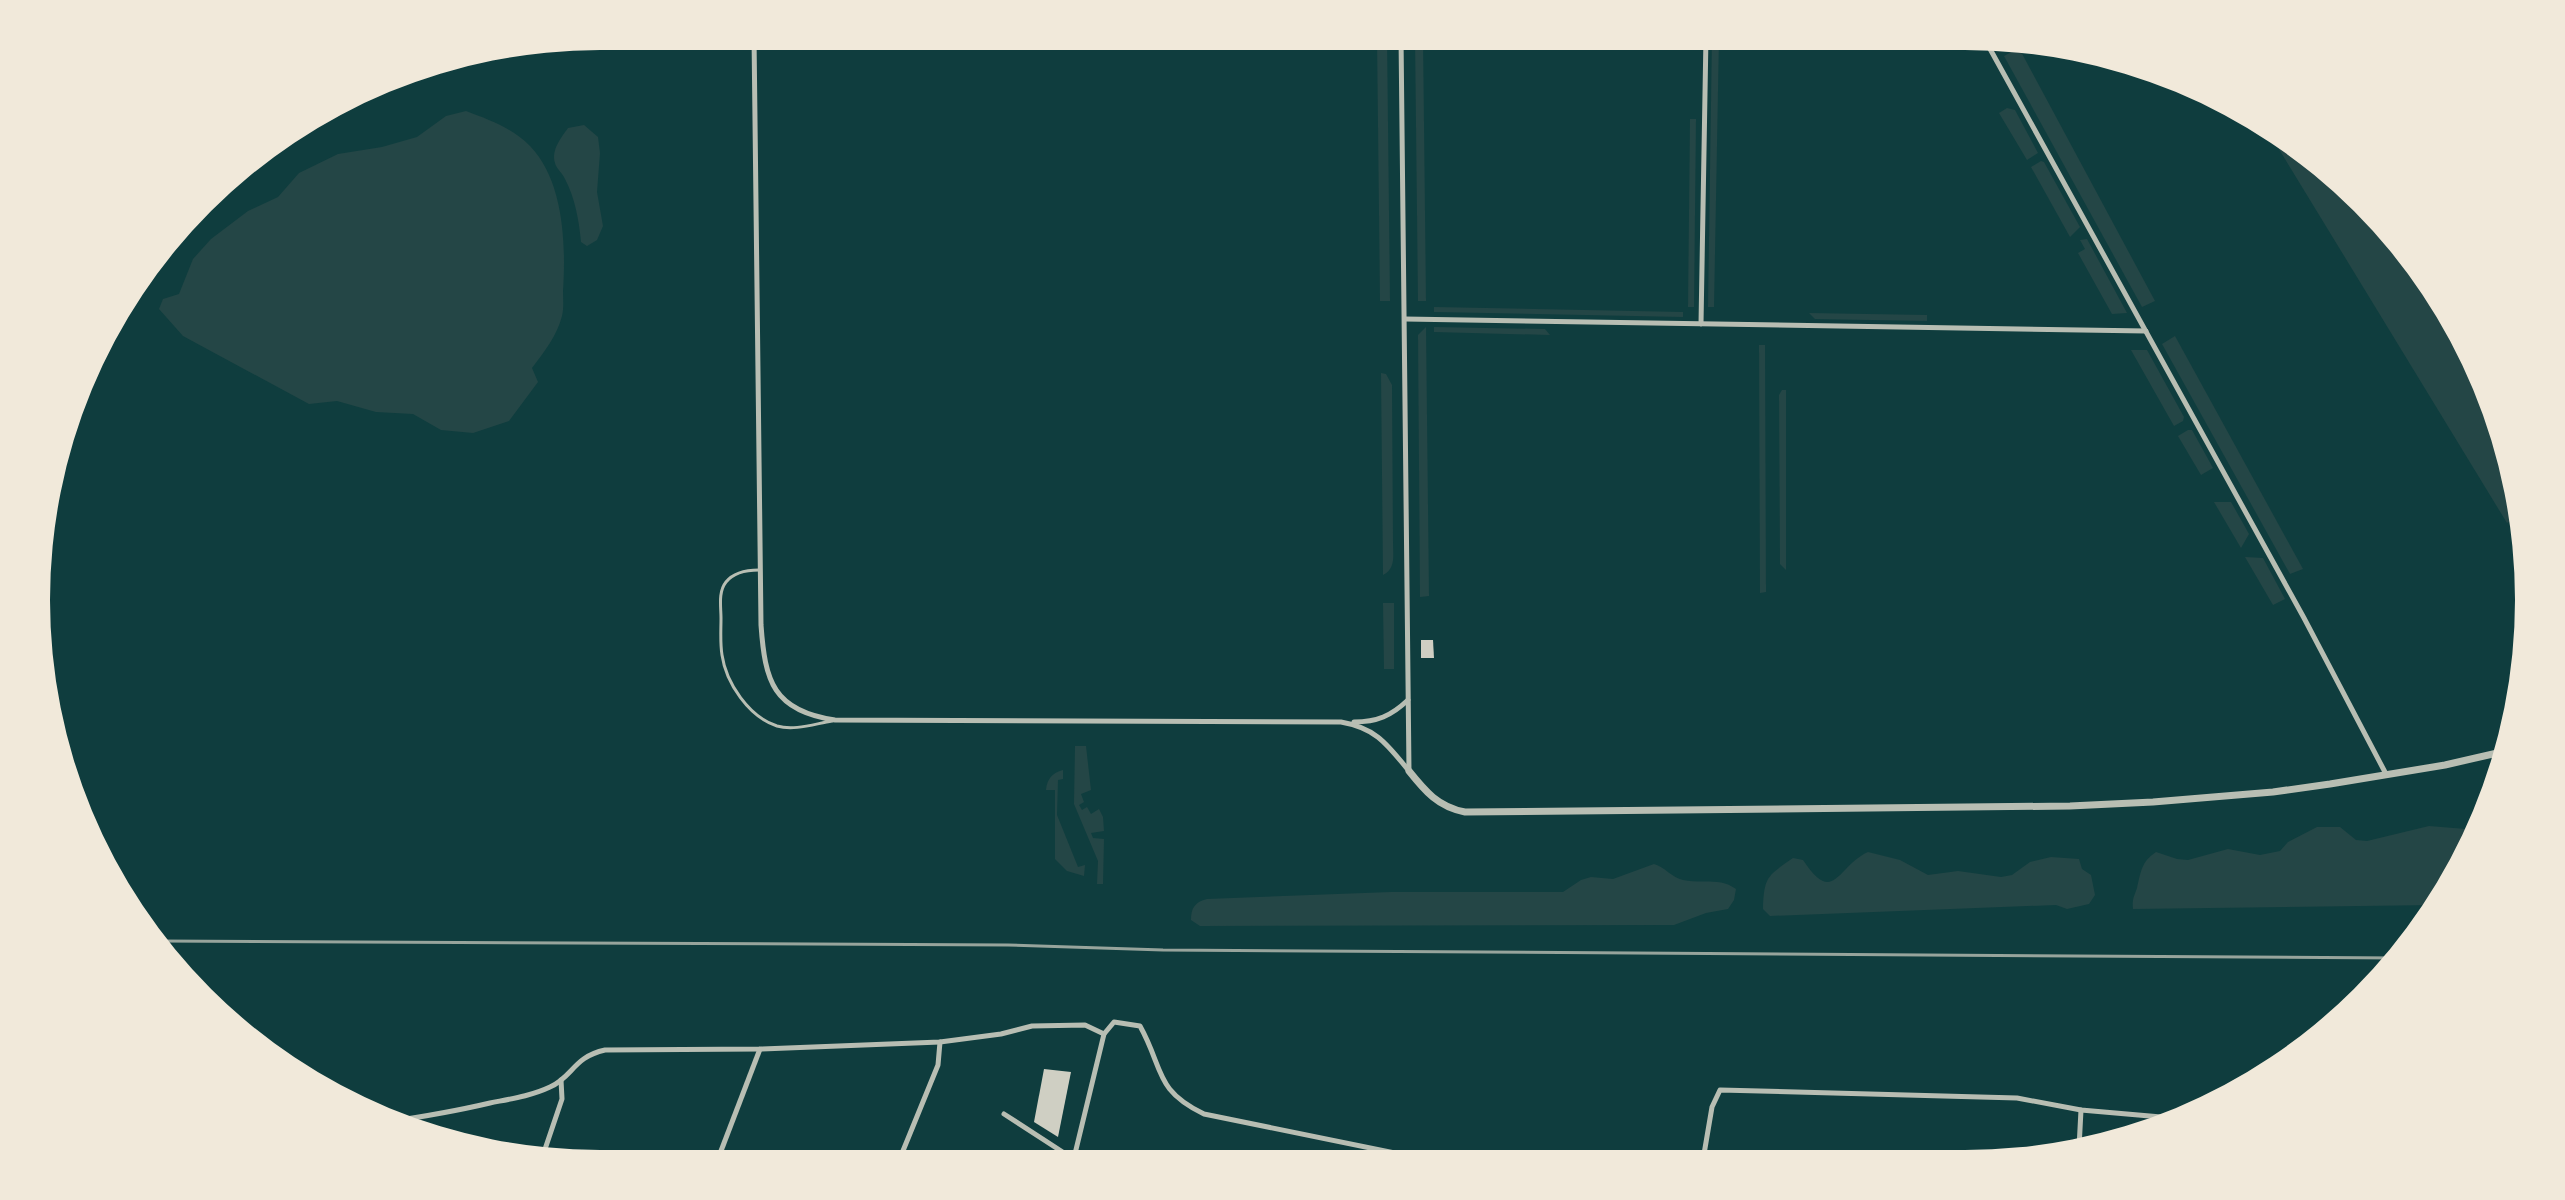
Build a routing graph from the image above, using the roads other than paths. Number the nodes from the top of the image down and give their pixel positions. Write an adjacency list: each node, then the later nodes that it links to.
1 (754, 50): 8 (street)
2 (1401, 50): 5 (street)
3 (1706, 50): 6 (street)
4 (1991, 51): 7 (street)
5 (1405, 319): 6 (street); 9 (street)
6 (1701, 324): 7 (street)
7 (2146, 331): 14 (street)
8 (761, 570): 10 (street); 10 (lane)
9 (1408, 700): 11 (street); 13 (street)
10 (835, 720): 11 (street)
11 (1341, 722): 13 (street)
12 (2493, 754): 14 (street)
13 (1409, 771): 14 (street)
14 (2386, 775)
15 (1104, 1034): 16 (street); 28 (street); 29 (street)
16 (940, 1042): 17 (street); 26 (street)
17 (761, 1049): 18 (street); 25 (street)
18 (561, 1079): 22 (street); 24 (street)
19 (2081, 1110): 21 (street); 23 (street); 30 (street)
20 (1004, 1114): 27 (street)
21 (2154, 1116)
22 (415, 1118)
23 (2080, 1137)
24 (546, 1147)
25 (721, 1150)
26 (903, 1150)
27 (1057, 1150)
28 (1078, 1150)
29 (1380, 1150)
30 (1705, 1150)

